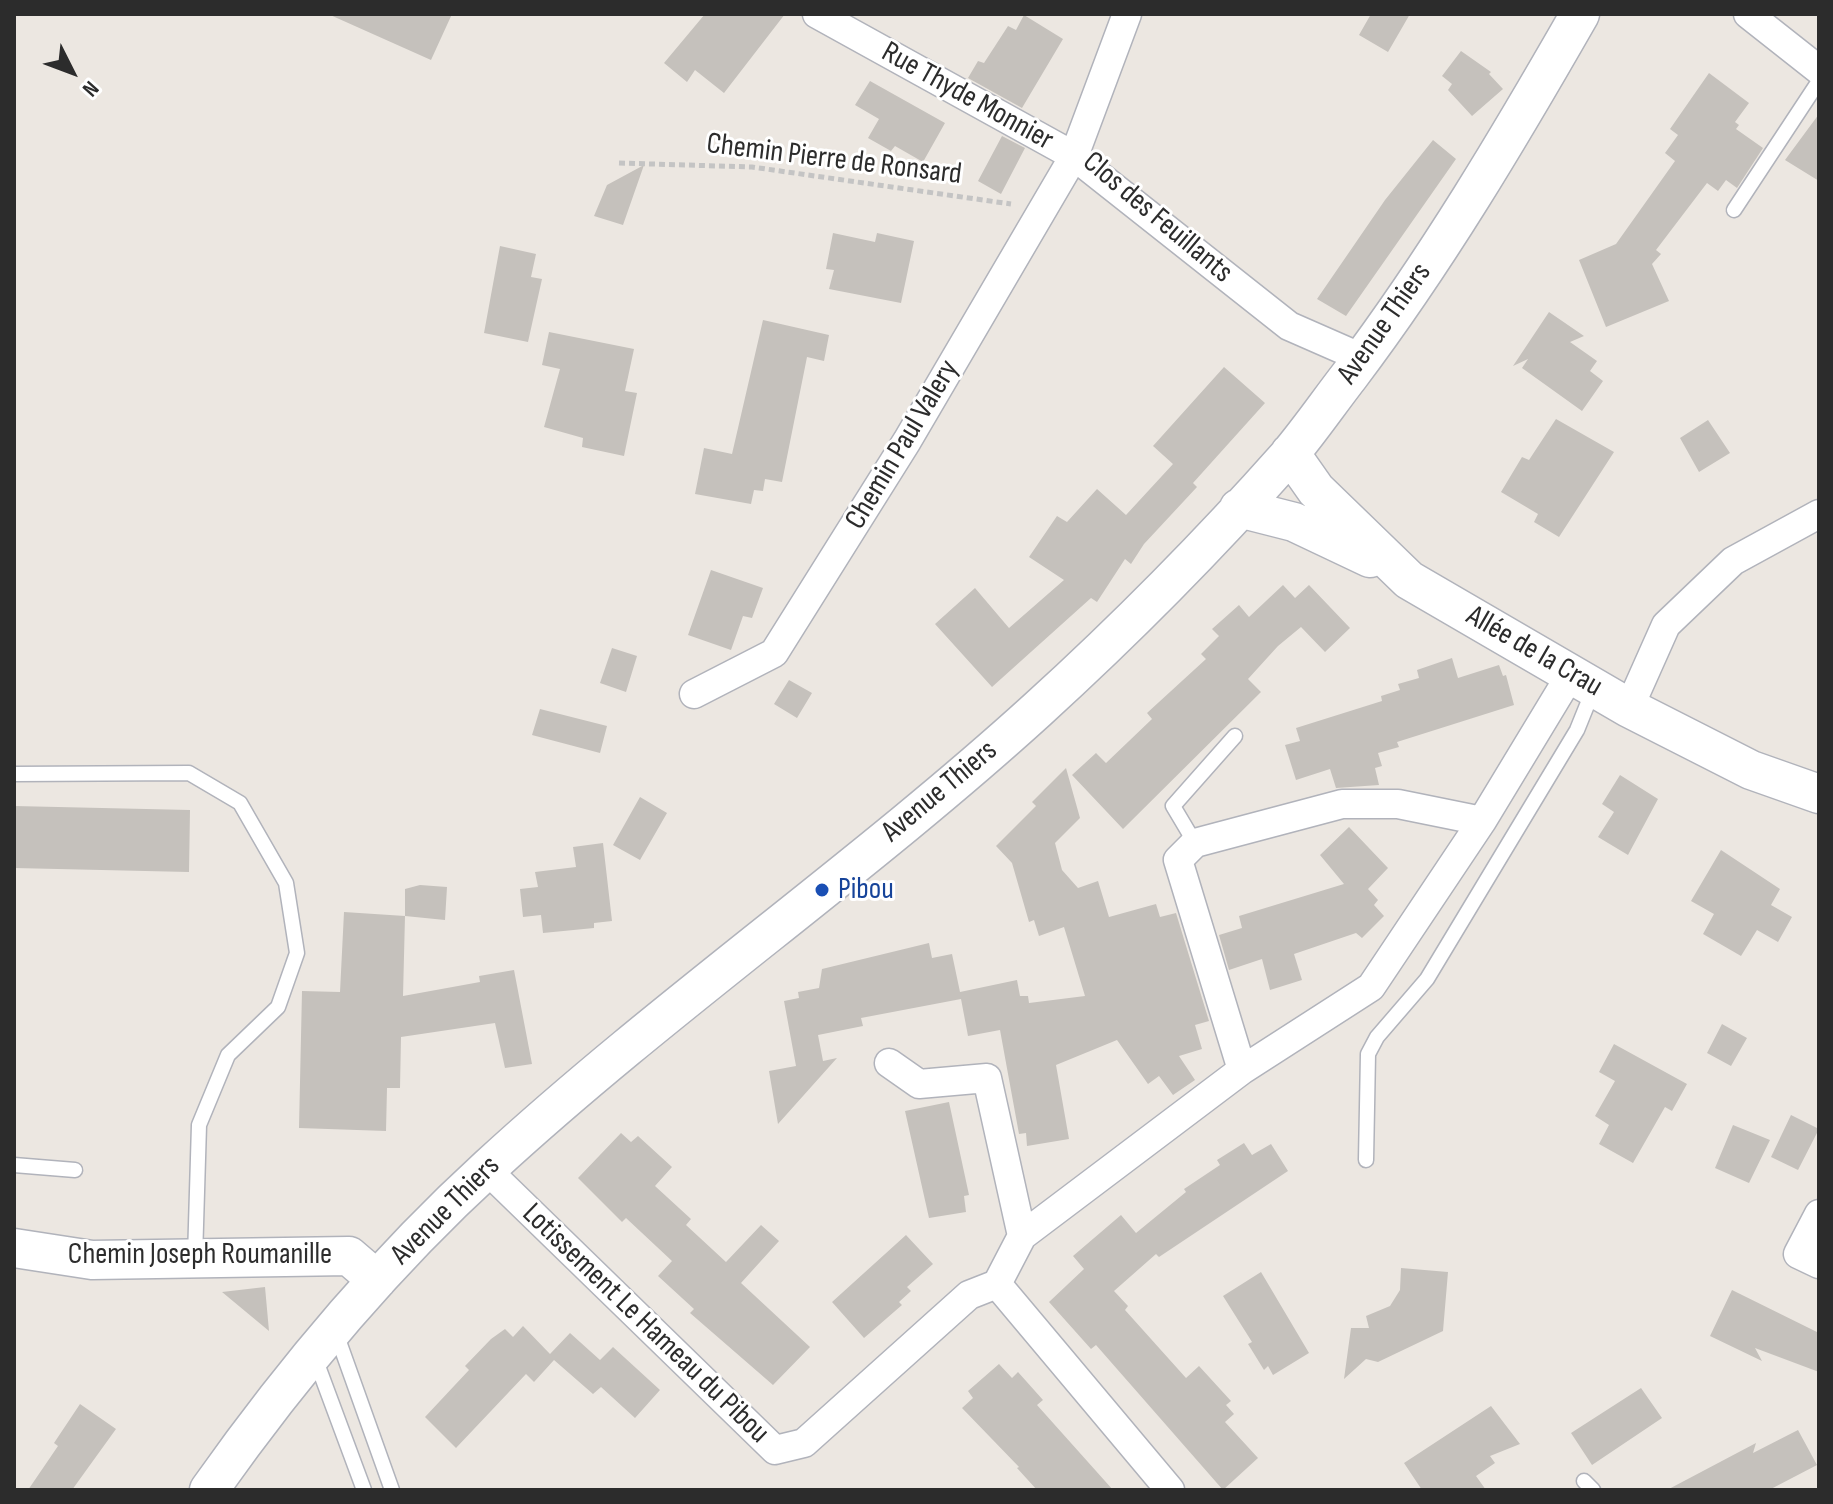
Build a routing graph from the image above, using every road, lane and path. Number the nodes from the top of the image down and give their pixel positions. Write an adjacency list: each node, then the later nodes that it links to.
1 (817, 14): 7 (street, Rue Thyde Monnier)
2 (1127, 14): 7 (street, Clos des Feuillants)
3 (1580, 14): 11 (main road, Avenue Thiers)
4 (1748, 14): 5 (street)
5 (1819, 70)
6 (1819, 81): 10 (lane)
7 (1074, 156): 9 (street, Chemin Paul Valery); 11 (street, Clos des Feuillants)
8 (619, 163): 9 (path, Chemin Pierre de Ronsard)
9 (1044, 208): 17 (street, Chemin Paul Valery)
10 (1734, 210)
11 (1362, 358): 12 (main road, Avenue Thiers)
12 (1290, 453): 13 (main road, Avenue Thiers); 15 (main road, Allée de la Crau)
13 (1239, 508): 15 (main road); 30 (main road, Avenue Thiers)
14 (1819, 514): 18 (street)
15 (1396, 570): 16 (main road, Allée de la Crau)
16 (1583, 680): 18 (main road, Allée de la Crau); 23 (street); 28 (lane)
17 (694, 694)
18 (1629, 708): 20 (main road, Allée de la Crau)
19 (1235, 736): 25 (lane)
20 (1751, 770): 22 (main road, Allée de la Crau); 24 (main road)
21 (14, 774): 35 (lane)
22 (1819, 794)
23 (1482, 821): 25 (street); 27 (street)
24 (1819, 823)
25 (1195, 843): 27 (street)
26 (889, 1063): 33 (street)
27 (1242, 1070): 33 (street)
28 (1366, 1160)
29 (14, 1165): 31 (lane)
30 (486, 1169): 37 (main road, Avenue Thiers); 38 (street, Lotissement Le Hameau du Pibou)
31 (75, 1170)
32 (1819, 1214): 36 (street)
33 (1022, 1236): 38 (street)
34 (14, 1248): 35 (main road, Chemin Joseph Roumanille)
35 (195, 1259): 37 (main road, Chemin Joseph Roumanille)
36 (1819, 1264)
37 (377, 1280): 39 (main road, Avenue Thiers)
38 (997, 1284): 43 (street)
39 (324, 1342): 40 (main road, Avenue Thiers); 41 (lane); 42 (lane)
40 (209, 1490)
41 (364, 1490)
42 (392, 1490)
43 (1170, 1490)

